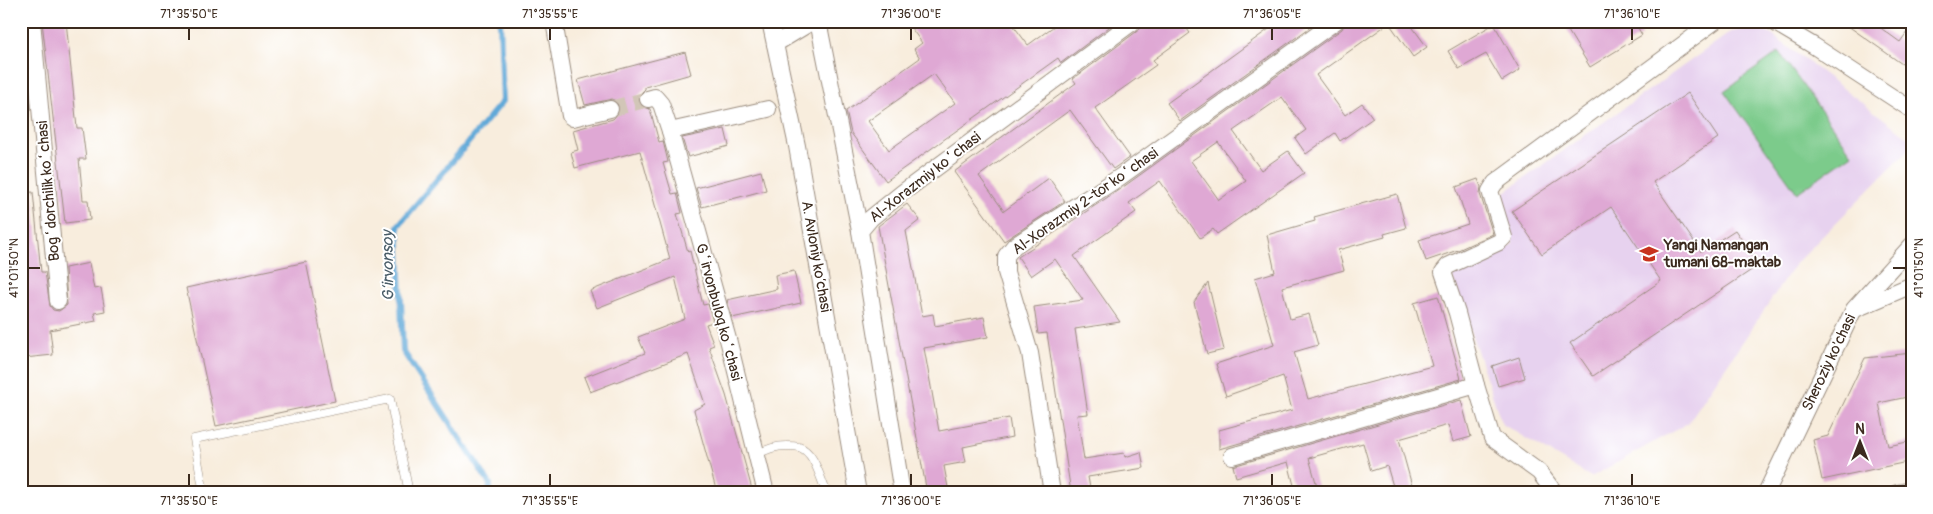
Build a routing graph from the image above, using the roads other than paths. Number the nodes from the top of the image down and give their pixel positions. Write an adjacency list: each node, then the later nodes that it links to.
1 (32, 21): 19 (street, Bogʻdorchilik koʻchasi)
2 (554, 21): 12 (street)
3 (770, 21): 10 (street, A. Avloniy ko‘chasi)
4 (813, 21): 10 (street)
5 (818, 21): 16 (street)
6 (1134, 21): 16 (street, Al-Xorazmiy koʻchasi)
7 (1336, 21): 31 (street, Al-Xorazmiy 2-tor koʻchasi)
8 (1715, 21): 21 (street)
9 (1772, 21): 14 (street)
10 (775, 44): 29 (street, A. Avloniy ko‘chasi)
11 (648, 98): 15 (street, Gʻirvonbuloq koʻchasi)
12 (610, 108)
13 (768, 109): 15 (street)
14 (1912, 110)
15 (670, 131): 22 (street, Gʻirvonbuloq koʻchasi)
16 (860, 231): 30 (street, Al-Xorazmiy koʻchasi)
17 (1912, 245): 20 (street, Sheroziy ko'chasi)
18 (1912, 285): 20 (street)
19 (58, 301)
20 (1854, 310): 33 (street, Sheroziy ko'chasi)
21 (1476, 385): 23 (street); 32 (street)
22 (757, 455): 27 (street, Gʻirvonbuloq koʻchasi); 28 (lane)
23 (1232, 456)
24 (1912, 490): 34 (street)
25 (204, 493): 26 (lane)
26 (409, 493)
27 (766, 493)
28 (827, 493)
29 (858, 493)
30 (902, 493)
31 (1052, 493)
32 (1556, 493)
33 (1766, 493)
34 (1897, 493)

